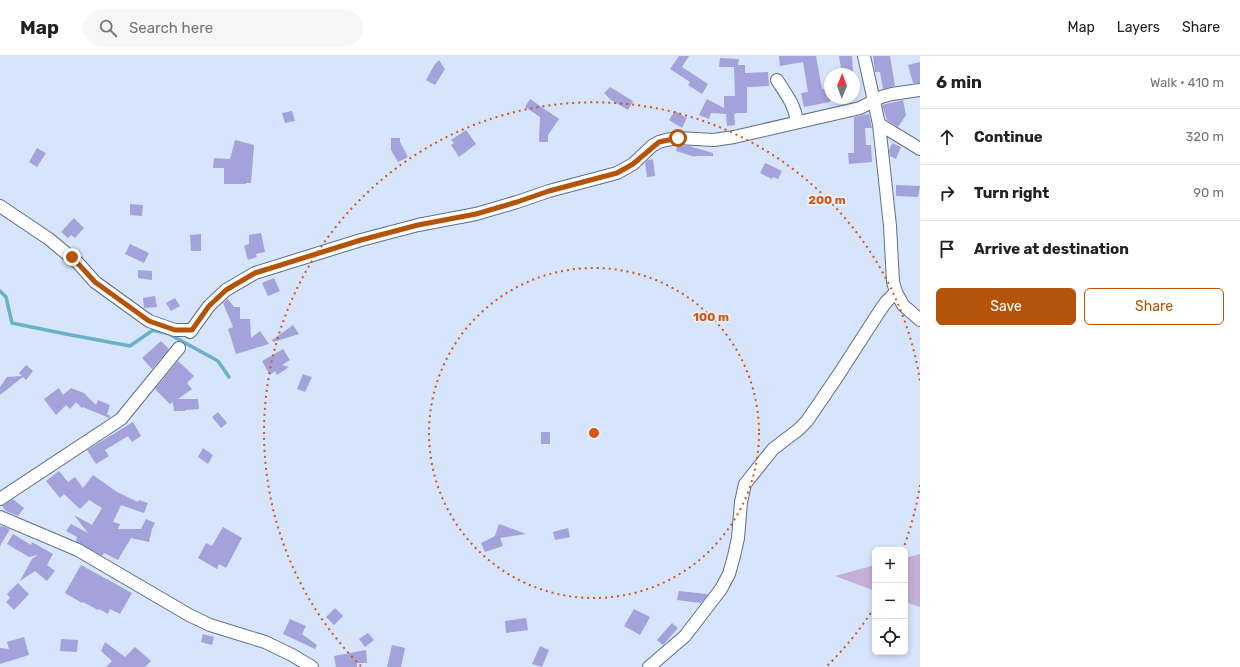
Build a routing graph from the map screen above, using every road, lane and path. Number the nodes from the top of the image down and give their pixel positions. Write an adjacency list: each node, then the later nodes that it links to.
1 (864, 56): 4 (street)
2 (777, 80): 5 (street)
3 (920, 90): 4 (street)
4 (874, 101): 5 (street); 6 (street)
5 (797, 122): 8 (street)
6 (879, 124): 7 (street); 9 (street)
7 (920, 149)
8 (0, 206)
9 (896, 292): 10 (street); 15 (street)
10 (920, 320)
11 (179, 348): 12 (street)
12 (0, 499)
13 (0, 517): 14 (street)
14 (312, 667)
15 (649, 667)

